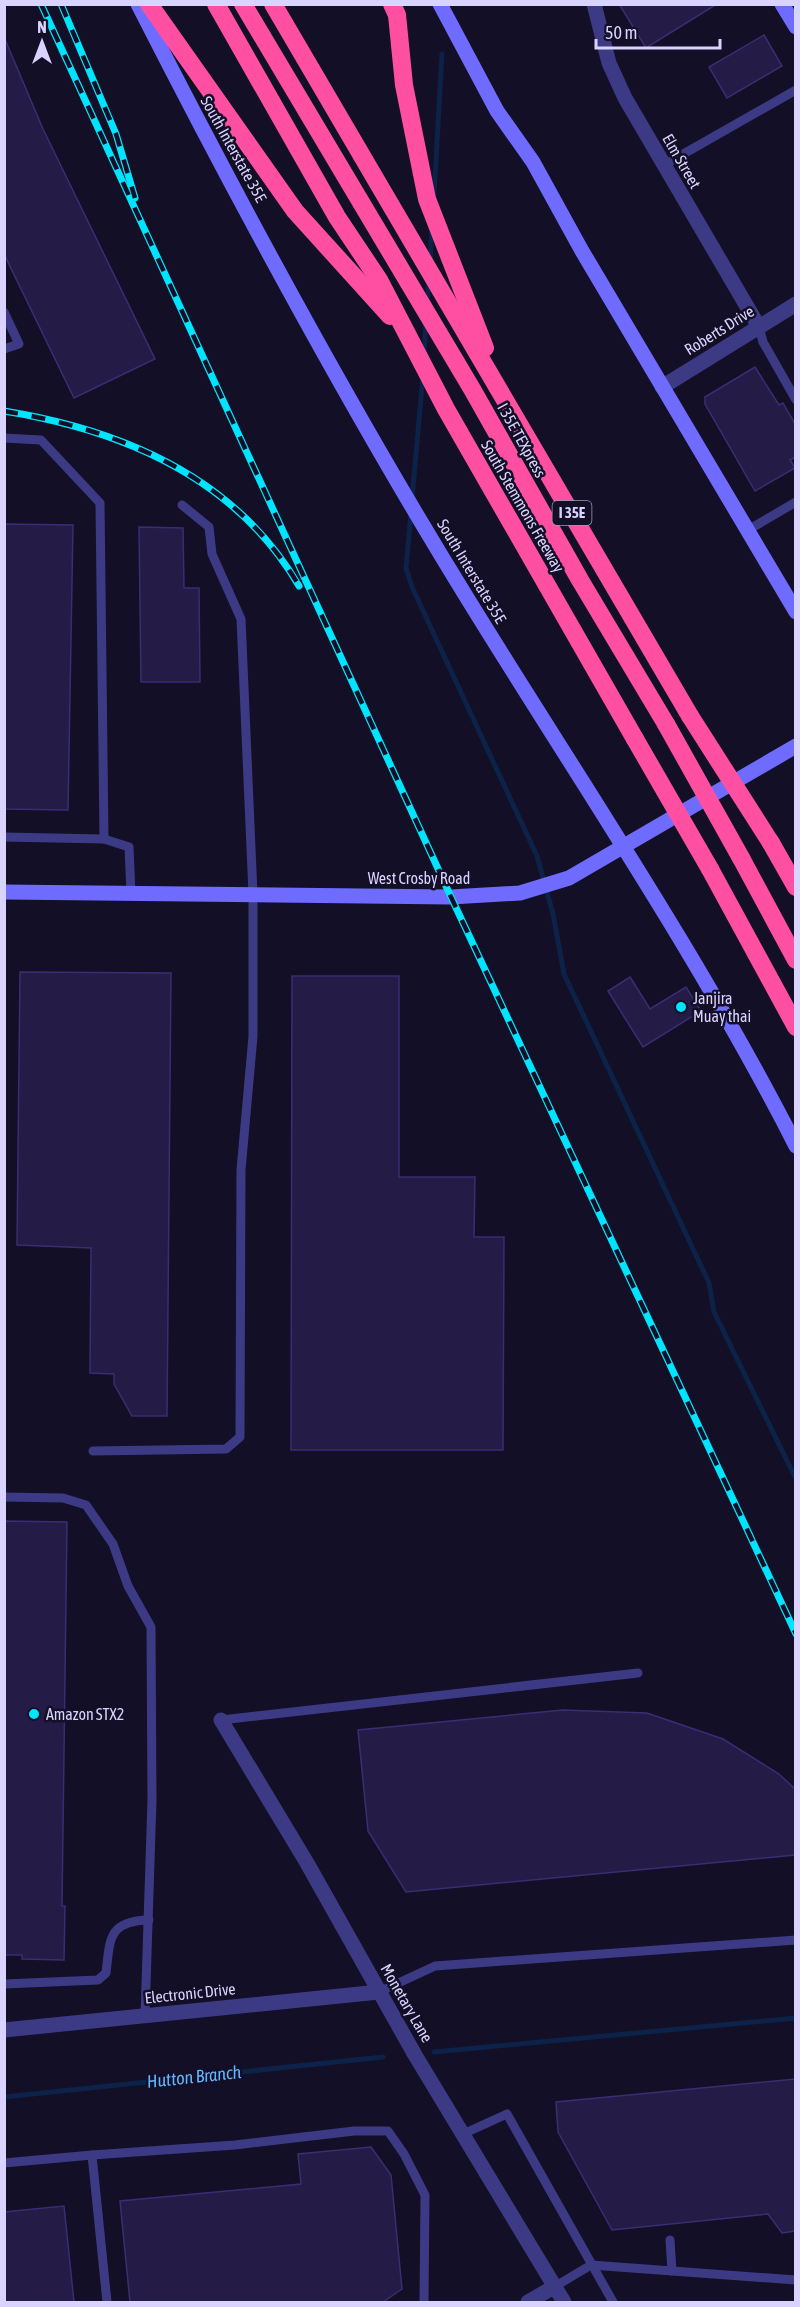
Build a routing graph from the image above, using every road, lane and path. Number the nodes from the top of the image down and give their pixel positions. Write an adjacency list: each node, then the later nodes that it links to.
1 (138, 4): 29 (main road, South Interstate 35E)
2 (149, 4): 16 (highway)
3 (243, 4): 34 (highway, I 35E TEXpress, bridge)
4 (273, 4): 19 (highway, I 35E)
5 (392, 4): 19 (highway)
6 (440, 4): 18 (main road)
7 (594, 4): 12 (street, Elm Street)
8 (782, 4): 10 (main road)
9 (218, 9): 16 (highway, South Stemmons Freeway)
10 (795, 26)
11 (795, 90): 12 (lane)
12 (664, 165): 15 (street, Elm Street)
13 (795, 304): 15 (street, Roberts Drive)
14 (4, 312): 17 (lane)
15 (759, 327): 18 (street, Roberts Drive); 20 (lane)
16 (407, 335): 35 (highway, South Stemmons Freeway, bridge)
17 (4, 349)
18 (662, 387): 24 (main road)
19 (501, 391): 30 (highway, I 35E, bridge)
20 (795, 400)
21 (4, 438): 28 (lane)
22 (795, 502): 24 (lane)
23 (182, 505): 33 (lane)
24 (748, 530): 25 (main road)
25 (795, 612)
26 (795, 746): 29 (main road, West Crosby Road)
27 (4, 837): 28 (lane)
28 (104, 839): 32 (lane)
29 (622, 846): 33 (main road, West Crosby Road); 36 (main road, South Interstate 35E)
30 (795, 887)
31 (4, 892): 32 (main road, West Crosby Road)
32 (131, 894): 33 (main road, West Crosby Road)
33 (253, 894): 37 (lane)
34 (795, 960)
35 (795, 1027)
36 (795, 1146)
37 (93, 1451)
38 (4, 1497): 41 (lane)
39 (638, 1673): 40 (lane)
40 (220, 1720): 44 (street, Monetary Lane)
41 (148, 1920): 43 (lane); 45 (lane)
42 (795, 1940): 44 (lane)
43 (4, 1984)
44 (379, 1992): 45 (street, Electronic Drive); 47 (street, Monetary Lane)
45 (145, 2015): 46 (street, Electronic Drive)
46 (4, 2030)
47 (463, 2134): 51 (lane); 54 (street, Monetary Lane)
48 (92, 2155): 49 (lane); 55 (lane); 56 (lane)
49 (4, 2163)
50 (670, 2240): 52 (lane)
51 (591, 2265): 52 (lane); 54 (lane); 59 (lane)
52 (672, 2271): 53 (lane)
53 (795, 2280)
54 (554, 2287): 57 (street); 58 (street, Monetary Lane)
55 (106, 2302)
56 (424, 2302)
57 (528, 2302)
58 (564, 2302)
59 (613, 2302)

